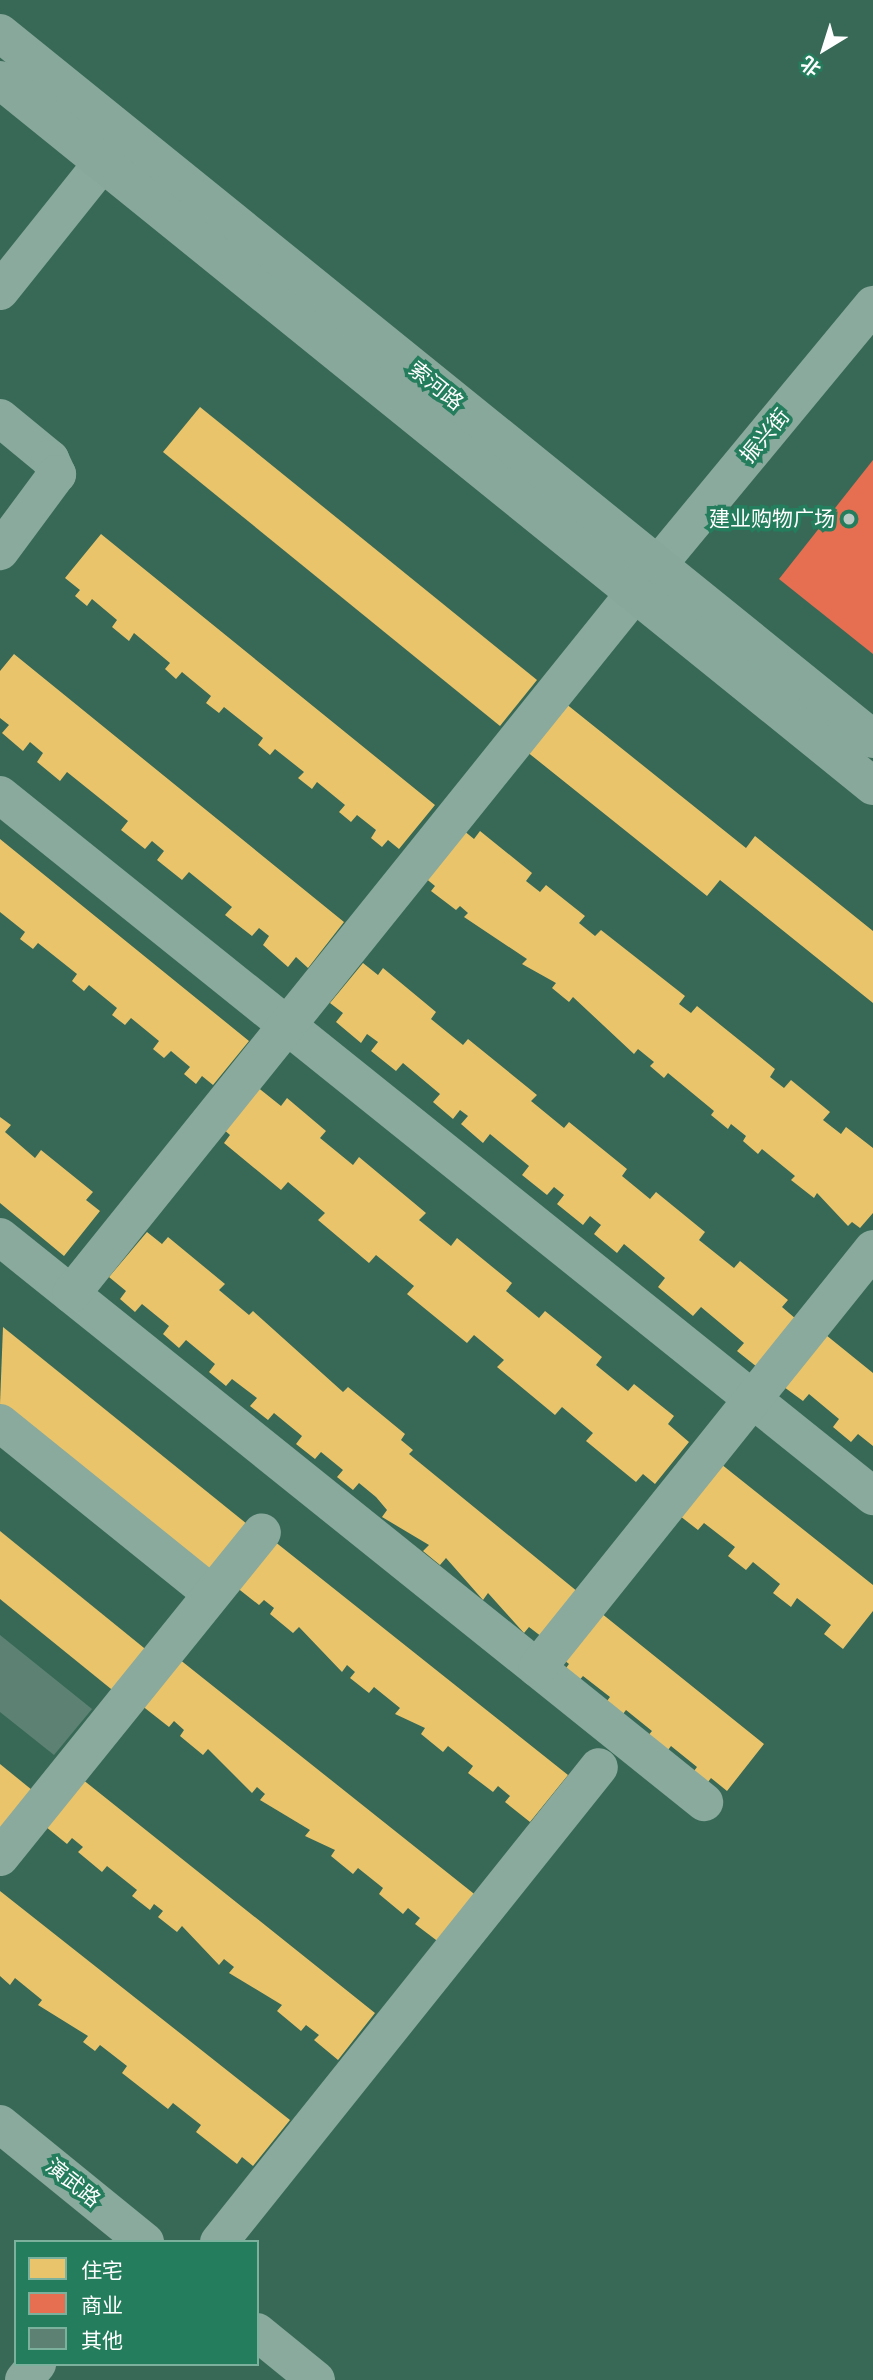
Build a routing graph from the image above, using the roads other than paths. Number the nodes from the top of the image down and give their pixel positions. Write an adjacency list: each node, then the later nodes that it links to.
1 (0, 33): 8 (main road, 索河路)
2 (0, 80): 3 (main road, 索河路)
3 (102, 163): 4 (street); 8 (main road, 索河路)
4 (0, 291)
5 (873, 305): 8 (street, 振兴街)
6 (0, 418): 7 (street)
7 (0, 551)
8 (646, 580): 9 (main road, 索河路); 10 (main road, 索河路); 12 (street, 振兴街)
9 (873, 739)
10 (873, 786)
11 (0, 795): 12 (street)
12 (287, 1025): 15 (street, 振兴街); 16 (street)
13 (0, 1237): 15 (street)
14 (873, 1249): 16 (street)
15 (71, 1294): 21 (street)
16 (752, 1399): 18 (street); 21 (street)
17 (0, 1423): 20 (street)
18 (873, 1496)
19 (262, 1532): 20 (street)
20 (212, 1594): 24 (street)
21 (537, 1668): 23 (street)
22 (599, 1767): 27 (street)
23 (704, 1802)
24 (0, 1857)
25 (0, 2124): 26 (street, 演武路)
26 (141, 2240)
27 (221, 2240)
28 (259, 2334): 31 (street)
29 (35, 2366): 30 (street)
30 (24, 2380)
31 (316, 2380)

